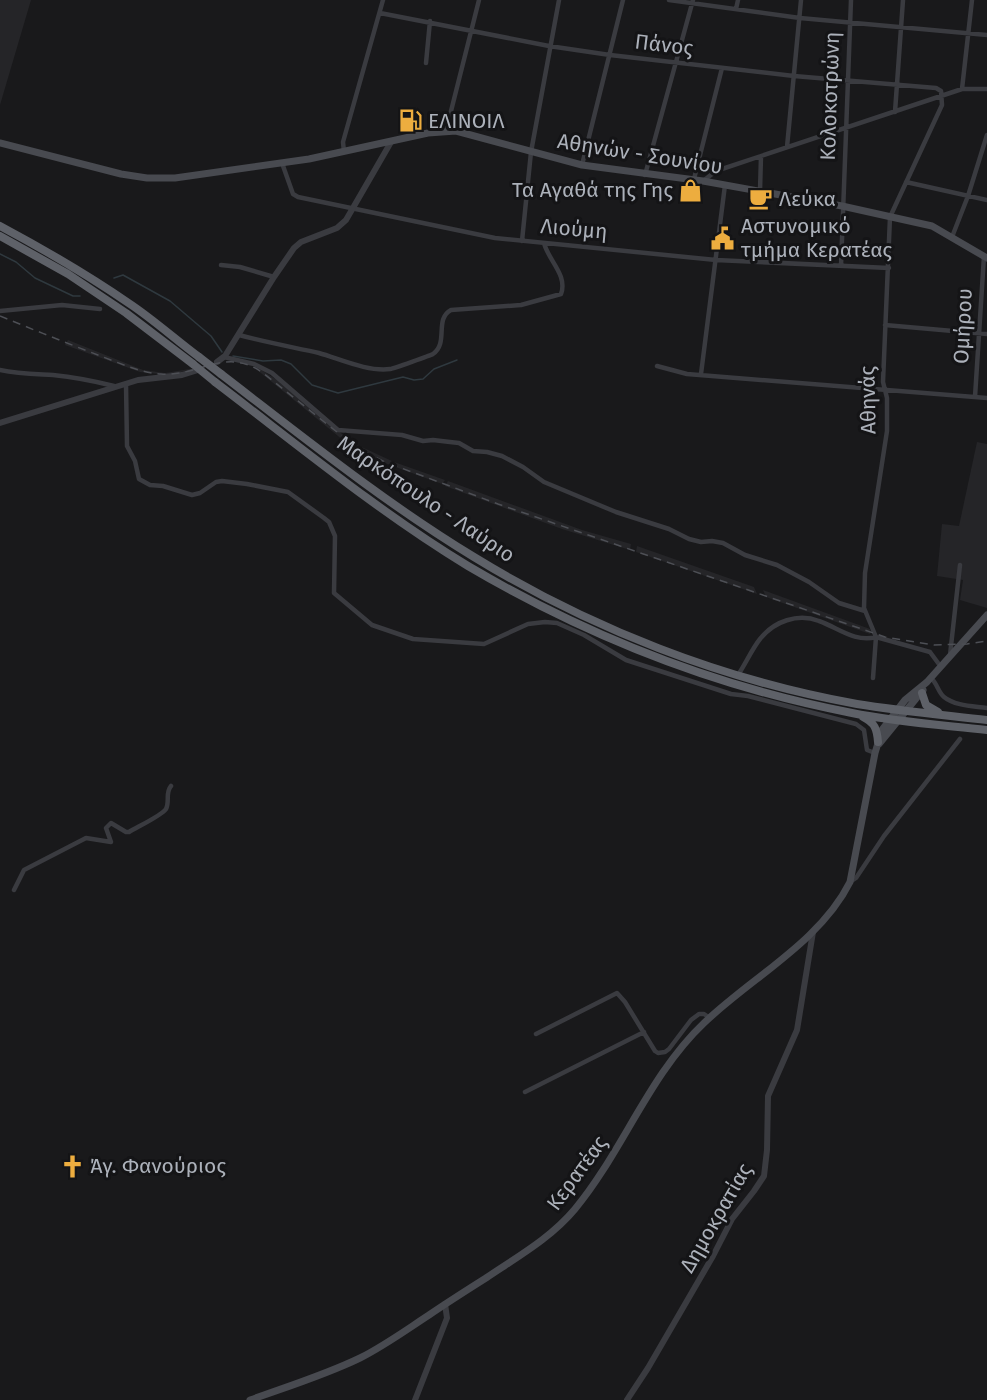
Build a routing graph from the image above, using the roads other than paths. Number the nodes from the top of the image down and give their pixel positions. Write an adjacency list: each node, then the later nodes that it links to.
1 (383, 0): 13 (street)
2 (479, 0): 18 (street)
3 (559, 0): 21 (street)
4 (623, 0): 22 (street)
5 (669, 0): 11 (street)
6 (738, 0): 12 (street)
7 (801, 0): 14 (street)
8 (851, 0): 16 (street, Κολοκοτρώνη)
9 (903, 0): 17 (street)
10 (972, 0): 19 (street)
11 (693, 2): 12 (street); 24 (street)
12 (736, 9): 14 (street)
13 (380, 13): 15 (street, Πάνος); 40 (street)
14 (800, 18): 16 (street); 26 (street)
15 (430, 21): 18 (street, Πάνος); 23 (street)
16 (850, 22): 17 (street); 27 (street, Κολοκοτρώνη)
17 (901, 28): 19 (street); 28 (street)
18 (471, 30): 21 (street, Πάνος); 34 (street)
19 (969, 33): 20 (street); 29 (street)
20 (987, 35)
21 (549, 46): 22 (street, Πάνος); 41 (street)
22 (610, 55): 24 (street, Πάνος); 44 (street)
23 (426, 63)
24 (677, 63): 25 (street, Πάνος); 45 (street)
25 (722, 68): 26 (street, Πάνος); 46 (street)
26 (794, 76): 27 (street, Πάνος); 39 (street)
27 (847, 80): 28 (street, Πάνος); 33 (street, Κολοκοτρώνη)
28 (897, 84): 31 (street, Πάνος); 32 (street)
29 (962, 89): 30 (street); 31 (street)
30 (987, 89)
31 (942, 96): 32 (street); 48 (street, Αθηνάς)
32 (895, 112): 33 (street)
33 (845, 129): 39 (street); 53 (street, Κολοκοτρώνη)
34 (446, 130): 36 (main road, Αθηνών - Σουνίου); 41 (main road, Αθηνών - Σουνίου)
35 (987, 135): 38 (street)
36 (391, 142): 40 (main road, Αθηνών - Σουνίου); 54 (street)
37 (0, 143): 43 (main road, Αθηνών - Σουνίου)
38 (986, 144): 51 (street)
39 (787, 147): 42 (street)
40 (344, 152): 43 (main road, Αθηνών - Σουνίου)
41 (531, 152): 44 (main road, Αθηνών - Σουνίου); 59 (street)
42 (761, 156): 47 (street); 50 (street)
43 (282, 163): 54 (street, Λιούμη)
44 (582, 165): 45 (main road, Αθηνών - Σουνίου)
45 (645, 175): 46 (main road, Αθηνών - Σουνίου)
46 (694, 179): 47 (main road, Αθηνών - Σουνίου)
47 (703, 181): 49 (main road, Αθηνών - Σουνίου)
48 (906, 182): 51 (street); 55 (street, Αθηνάς)
49 (725, 185): 50 (main road, Αθηνών - Σουνίου); 62 (street)
50 (760, 191): 53 (main road, Αθηνών - Σουνίου)
51 (968, 196): 52 (street); 58 (street)
52 (987, 200)
53 (842, 206): 55 (main road, Αθηνών - Σουνίου); 64 (street, Κολοκοτρώνη)
54 (354, 208): 59 (street, Λιούμη); 66 (street)
55 (890, 217): 58 (main road, Αθηνών - Σουνίου); 65 (street, Αθηνάς)
56 (0, 226): 75 (highway, Μαρκόπουλο - Λαύριο)
57 (0, 237): 75 (highway, Μαρκόπουλο - Λαύριο)
58 (952, 237): 61 (main road, Αθηνών - Σουνίου)
59 (522, 241): 60 (street, Λιούμη)
60 (544, 243): 62 (street, Λιούμη); 72 (street)
61 (985, 257): 70 (street, Ομήρου)
62 (716, 260): 64 (street, Λιούμη); 78 (street)
63 (221, 265): 66 (street)
64 (841, 266): 65 (street, Λιούμη)
65 (890, 268): 69 (street, Αθηνάς)
66 (274, 277): 72 (street)
67 (100, 309): 68 (street)
68 (0, 310)
69 (885, 325): 70 (street); 82 (street, Αθηνάς)
70 (979, 333): 71 (street); 83 (street, Ομήρου)
71 (987, 334)
72 (238, 335): 73 (street)
73 (224, 357): 74 (street); 87 (street)
74 (217, 362)
75 (197, 364): 79 (highway, Μαρκόπουλο - Λαύριο, bridge); 80 (street)
76 (657, 366): 78 (street)
77 (0, 370): 81 (street)
78 (701, 374): 82 (street)
79 (218, 378): 92 (highway, Μαρκόπουλο - Λαύριο); 99 (highway, Μαρκόπουλο - Λαύριο)
80 (126, 384): 81 (street); 107 (street)
81 (117, 387): 85 (street)
82 (884, 389): 83 (street); 87 (street, Αθηνάς)
83 (975, 397): 84 (street)
84 (987, 398)
85 (0, 423)
86 (960, 565): 90 (street)
87 (865, 611): 89 (street, Αθηνάς)
88 (987, 615): 90 (main road)
89 (876, 637): 91 (street); 92 (street); 93 (street)
90 (950, 656): 91 (main road)
91 (940, 667): 94 (main road)
92 (738, 675): 97 (highway, Μαρκόπουλο - Λαύριο)
93 (873, 678)
94 (929, 680): 95 (main road); 96 (street); 97 (main road)
95 (922, 693): 98 (main road); 100 (highway)
96 (987, 708)
97 (896, 709): 98 (highway, Μαρκόπουλο - Λαύριο); 101 (main road)
98 (907, 711): 100 (highway, Μαρκόπουλο - Λαύριο); 102 (main road)
99 (854, 714): 101 (highway, Μαρκόπουλο - Λαύριο); 106 (highway)
100 (947, 716): 103 (highway, Μαρκόπουλο - Λαύριο)
101 (889, 718): 102 (highway, Μαρκόπουλο - Λαύριο); 106 (main road)
102 (899, 720): 104 (highway, Μαρκόπουλο - Λαύριο); 107 (main road)
103 (987, 720)
104 (987, 730)
105 (960, 740): 109 (street)
106 (878, 742): 107 (main road)
107 (874, 753): 109 (main road)
108 (171, 786): 110 (street)
109 (850, 882): 111 (main road, Κερατέας)
110 (14, 891)
111 (813, 932): 112 (main road, Κερατέας); 119 (street, Δημοκρατίας)
112 (710, 1018): 113 (street); 116 (main road, Κερατέας)
113 (644, 1032): 114 (street); 115 (street)
114 (536, 1034)
115 (525, 1092)
116 (445, 1304): 117 (main road, Κερατέας); 118 (street)
117 (250, 1400)
118 (415, 1400)
119 (627, 1400)

